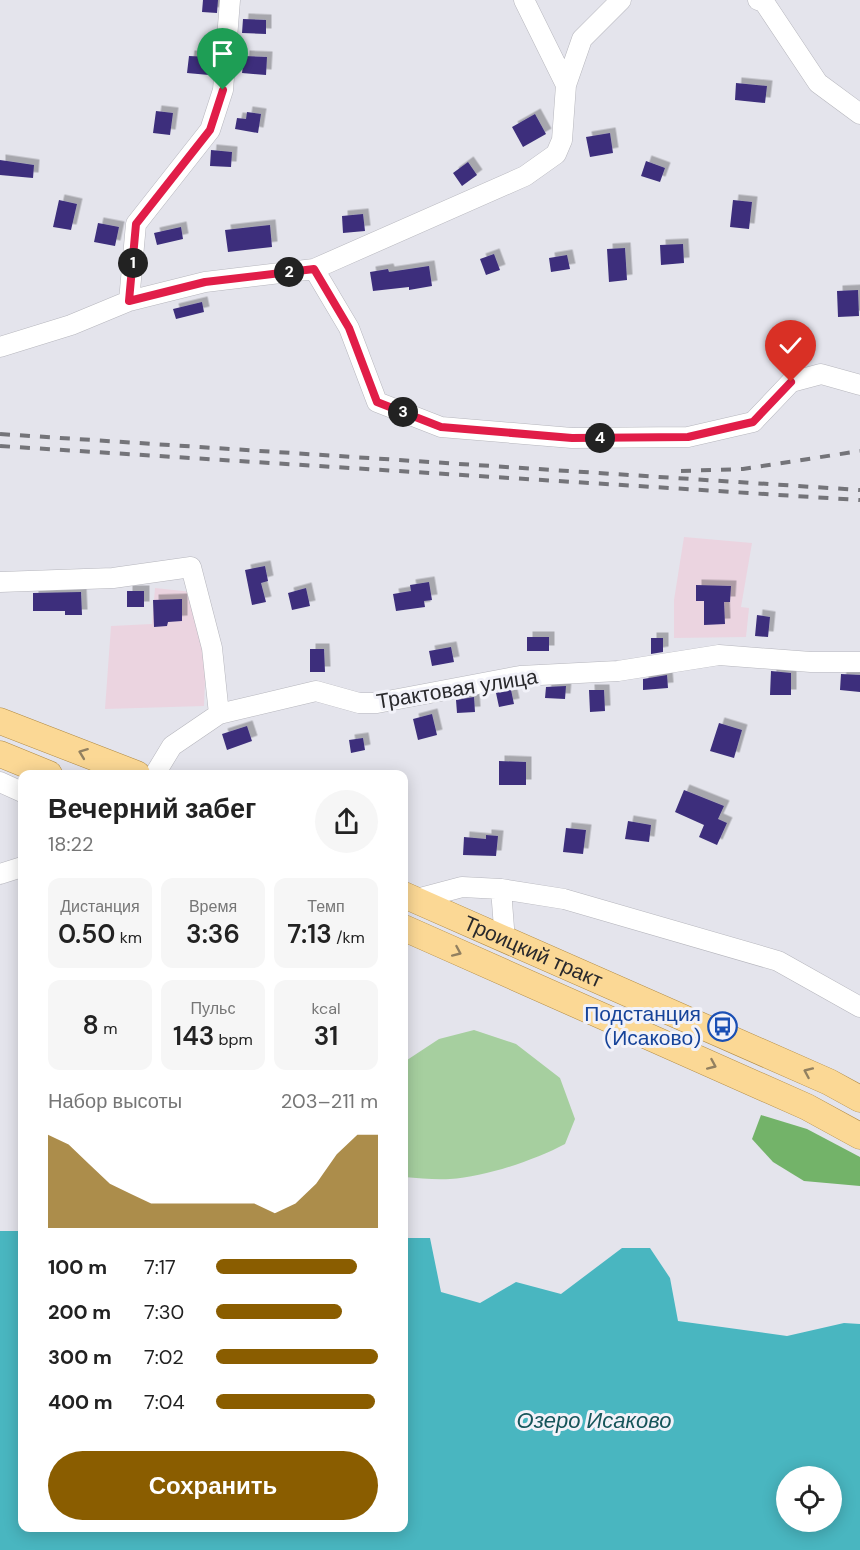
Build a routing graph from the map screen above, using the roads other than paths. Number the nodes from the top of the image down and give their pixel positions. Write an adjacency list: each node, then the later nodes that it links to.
1 (230, 0): 8 (street)
2 (524, 0): 5 (street)
3 (621, 0): 5 (street)
4 (758, 0): 6 (street)
5 (566, 85): 7 (street)
6 (860, 114)
7 (314, 269): 8 (street); 10 (street)
8 (129, 301): 9 (street)
9 (0, 347)
10 (860, 385)
11 (0, 582): 13 (street)
12 (860, 662): 13 (street, Трактовая улица)
13 (219, 714): 18 (street)
14 (0, 721): 17 (main road, one-way to 14)
15 (0, 754): 16 (main road)
16 (39, 770)
17 (127, 770)
18 (157, 770)
19 (0, 782): 20 (street)
20 (18, 790)
21 (18, 868): 22 (street)
22 (0, 874)
23 (501, 889): 24 (street); 26 (street); 27 (street)
24 (408, 898): 26 (main road, Троицкий тракт)
25 (408, 930): 29 (main road, Троицкий тракт, one-way to 29)
26 (505, 941): 28 (main road, Троицкий тракт, one-way to 26)
27 (860, 1007)
28 (860, 1099)
29 (860, 1136)

